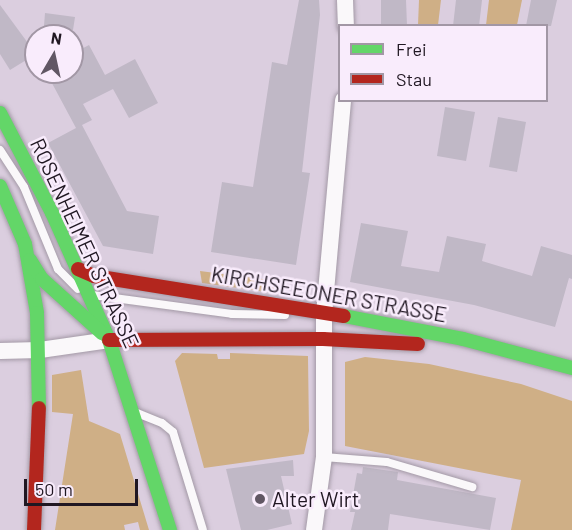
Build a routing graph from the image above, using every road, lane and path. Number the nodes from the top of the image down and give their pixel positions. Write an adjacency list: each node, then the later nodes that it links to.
1 (345, 0): 2 (street)
2 (346, 24)
3 (343, 102): 12 (street)
4 (0, 112): 10 (street, ROSENHEIMER STRASSE)
5 (0, 150): 6 (lane, ROSENHEIMER STRASSE)
6 (9, 167): 8 (lane); 11 (lane, ROSENHEIMER STRASSE)
7 (0, 186): 8 (street)
8 (13, 213): 9 (street)
9 (29, 258): 14 (street); 15 (street)
10 (78, 268): 11 (street, ROSENHEIMER STRASSE); 12 (street, KIRCHSEEONER STRASSE)
11 (90, 294): 12 (lane); 14 (street, ROSENHEIMER STRASSE)
12 (324, 314): 13 (street); 17 (street, KIRCHSEEONER STRASSE)
13 (323, 339): 14 (street, KIRCHSEEONER STRASSE); 18 (street, KIRCHSEEONER STRASSE); 20 (street)
14 (109, 340): 15 (street); 19 (street, ROSENHEIMER STRASSE)
15 (40, 350): 16 (street); 22 (street)
16 (0, 351)
17 (572, 368)
18 (572, 382)
19 (134, 411): 23 (street, ROSENHEIMER STRASSE); 24 (lane)
20 (324, 457): 21 (lane); 25 (street)
21 (472, 487)
22 (34, 530)
23 (170, 530)
24 (203, 530)
25 (314, 530)

